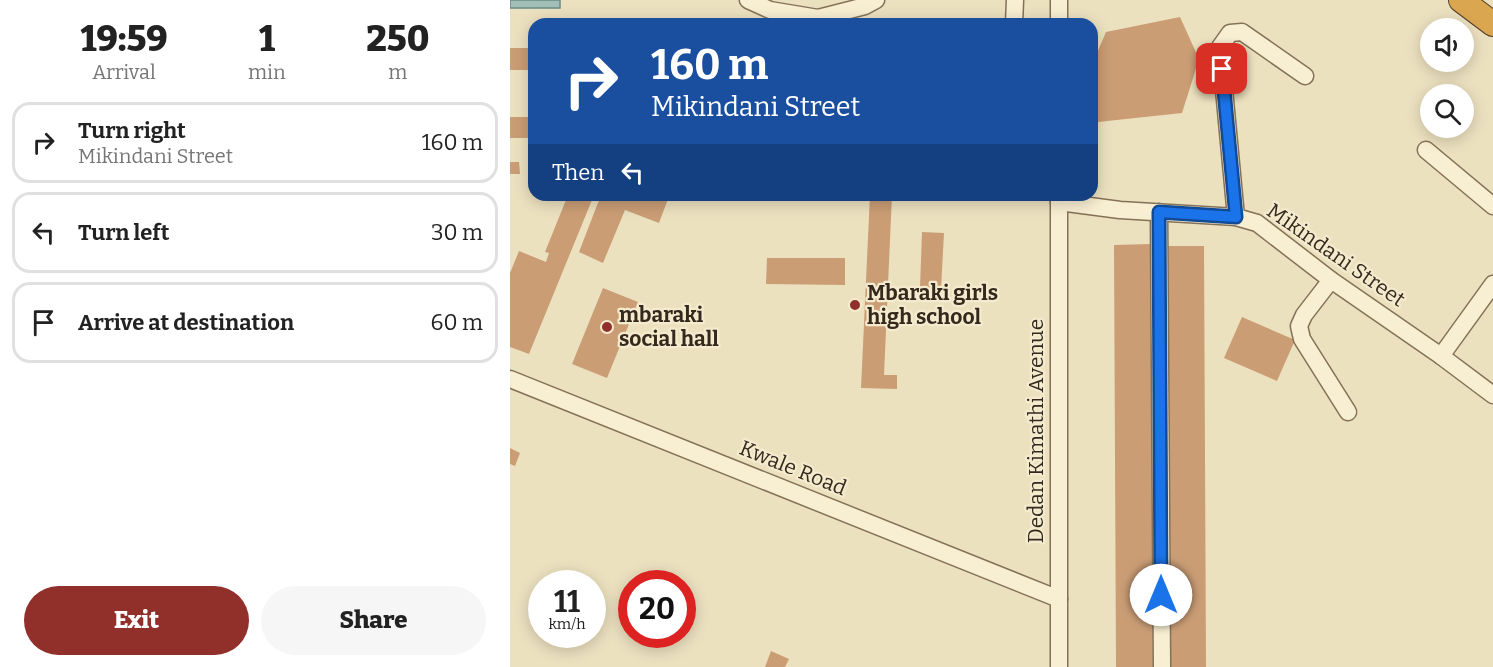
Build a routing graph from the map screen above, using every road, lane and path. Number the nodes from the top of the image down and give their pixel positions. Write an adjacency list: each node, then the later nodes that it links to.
1 (748, 0): 2 (street)
2 (876, 0)
3 (1015, 0): 6 (street)
4 (1059, 0): 7 (street)
5 (1461, 0): 8 (highway)
6 (1014, 18)
7 (1059, 18)
8 (1493, 24)
9 (1305, 76): 15 (street)
10 (1426, 150): 13 (street)
11 (1059, 201): 22 (street, Dedan Kimathi Avenue)
12 (1070, 201): 14 (street, Mikindani Street)
13 (1493, 206)
14 (1159, 212): 15 (street, Mikindani Street); 24 (street)
15 (1236, 217): 16 (street, Mikindani Street)
16 (1330, 280): 18 (street, Mikindani Street); 21 (street)
17 (1493, 284): 18 (street)
18 (1441, 356): 20 (street, Mikindani Street)
19 (510, 379): 22 (street, Kwale Road)
20 (1493, 395)
21 (1348, 412)
22 (1059, 599): 23 (street, Dedan Kimathi Avenue)
23 (1059, 667)
24 (1162, 667)

